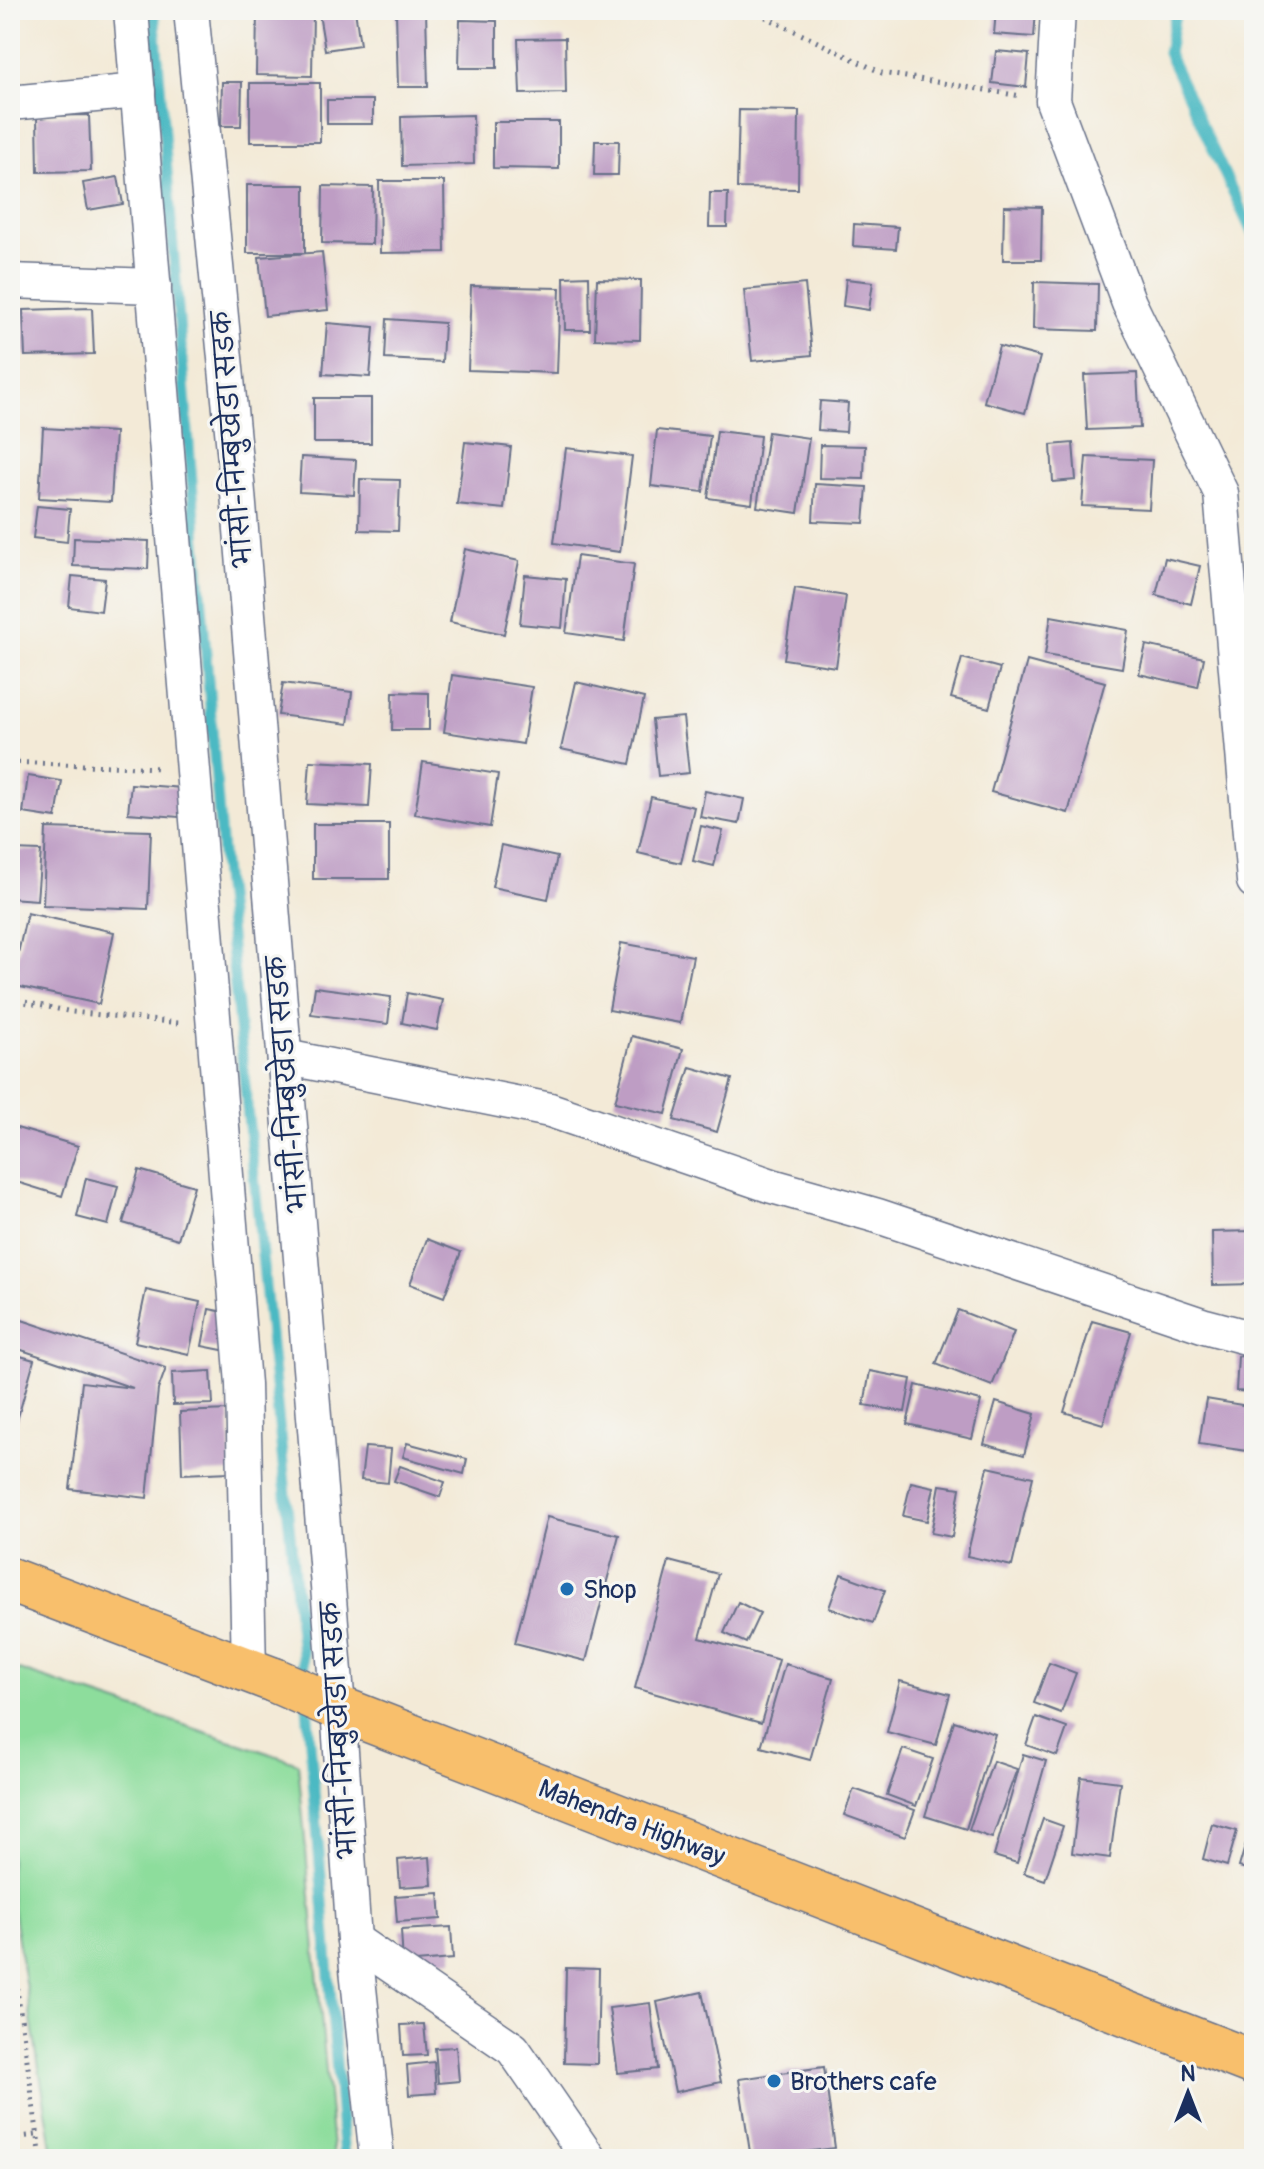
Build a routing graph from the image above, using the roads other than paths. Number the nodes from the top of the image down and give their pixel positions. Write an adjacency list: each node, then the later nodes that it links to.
1 (131, 10): 4 (street)
2 (191, 10): 9 (street, भांसी-निम्बुखेडा सडक)
3 (1058, 10): 8 (street)
4 (138, 91): 5 (street); 7 (street)
5 (10, 103)
6 (10, 281): 7 (street)
7 (154, 286): 12 (street)
8 (1254, 881)
9 (285, 1057): 10 (street); 13 (street, भांसी-निम्बुखेडा सडक)
10 (1254, 1339)
11 (10, 1580): 12 (main road, Mahendra Highway)
12 (262, 1676): 13 (main road, Mahendra Highway)
13 (332, 1705): 14 (street, भांसी-निम्बुखेडा सडक); 15 (main road, Mahendra Highway)
14 (354, 1940): 16 (street, भांसी-निम्बुखेडा सडक); 17 (street)
15 (1254, 2063)
16 (377, 2159)
17 (589, 2159)

